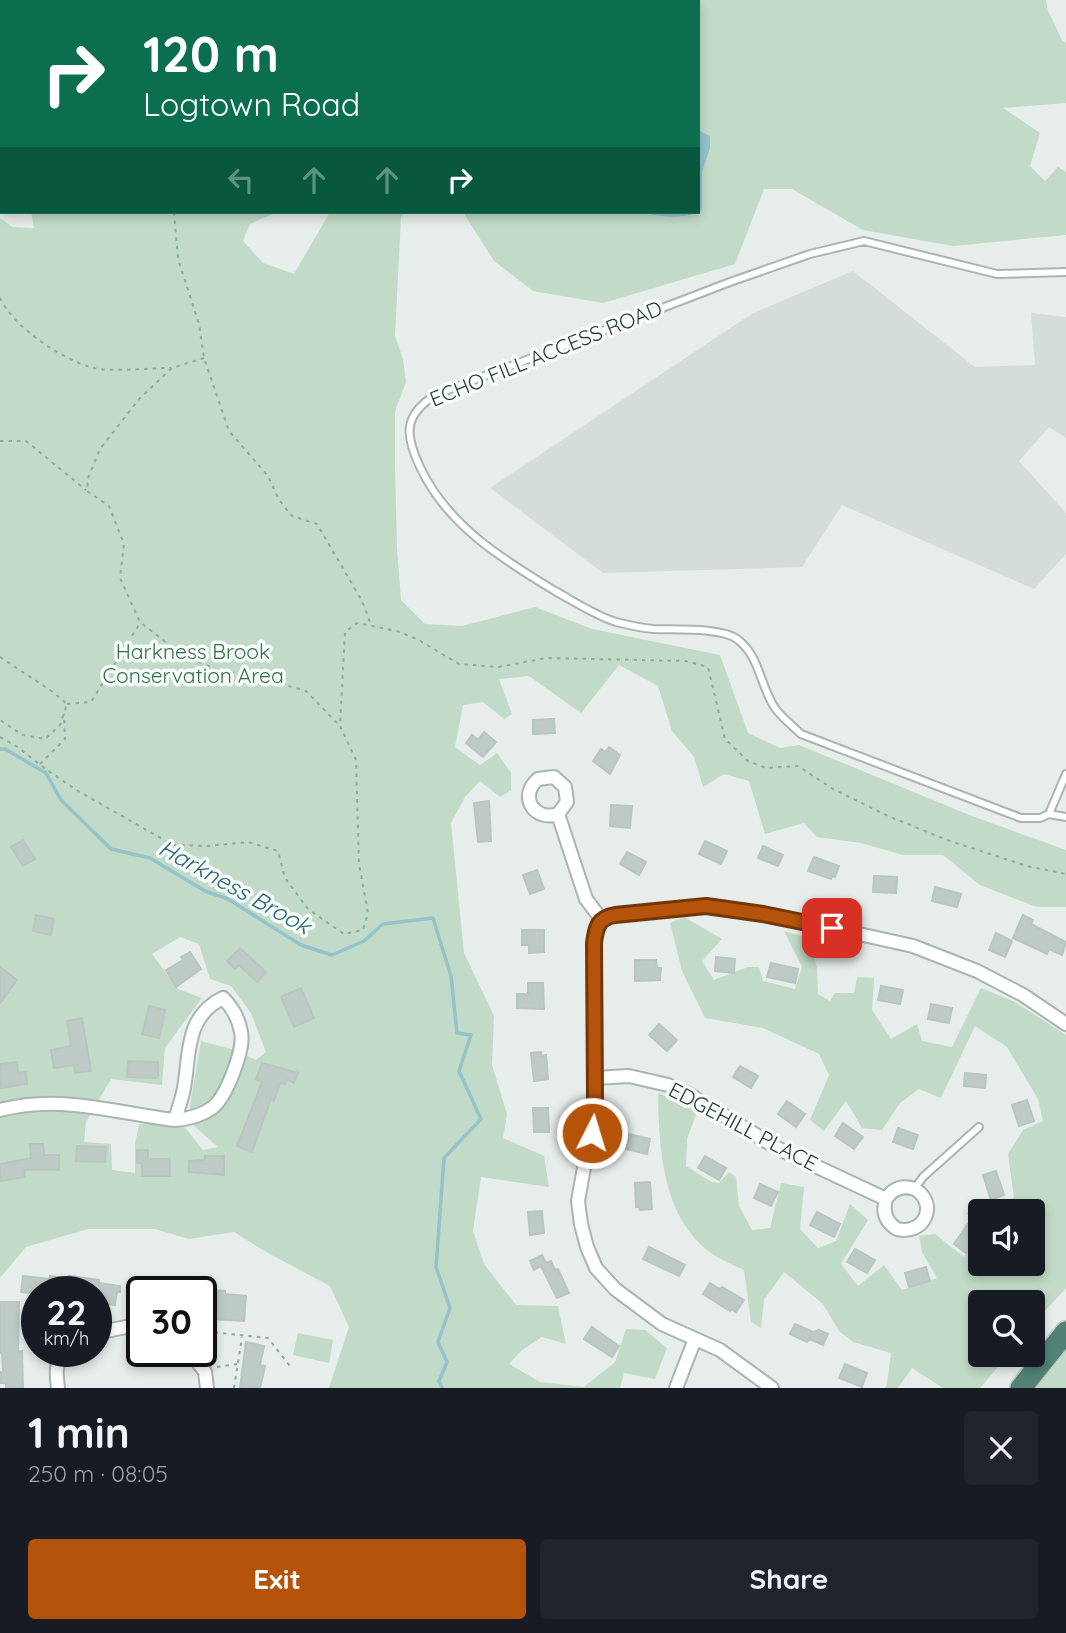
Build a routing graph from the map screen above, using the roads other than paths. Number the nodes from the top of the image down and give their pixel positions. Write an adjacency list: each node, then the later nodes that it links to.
1 (1066, 272): 4 (lane, ECHO FILL ACCESS ROAD)
2 (1066, 774): 4 (lane)
3 (558, 814): 6 (street)
4 (1049, 814): 5 (lane, ECHO FILL ACCESS ROAD)
5 (1066, 817)
6 (601, 919): 7 (street); 8 (street)
7 (1066, 1024)
8 (594, 1078): 13 (street, EDGEHILL PLACE); 15 (street)
9 (0, 1111): 10 (street)
10 (176, 1120): 10 (street)
11 (979, 1127): 12 (lane)
12 (915, 1189): 13 (street); 13 (street)
13 (886, 1199)
14 (1066, 1332): 22 (highway)
15 (695, 1339): 20 (street); 21 (street)
16 (57, 1367): 18 (street)
17 (201, 1367): 19 (street)
18 (58, 1388)
19 (207, 1388)
20 (676, 1388)
21 (772, 1388)
22 (1021, 1388)

